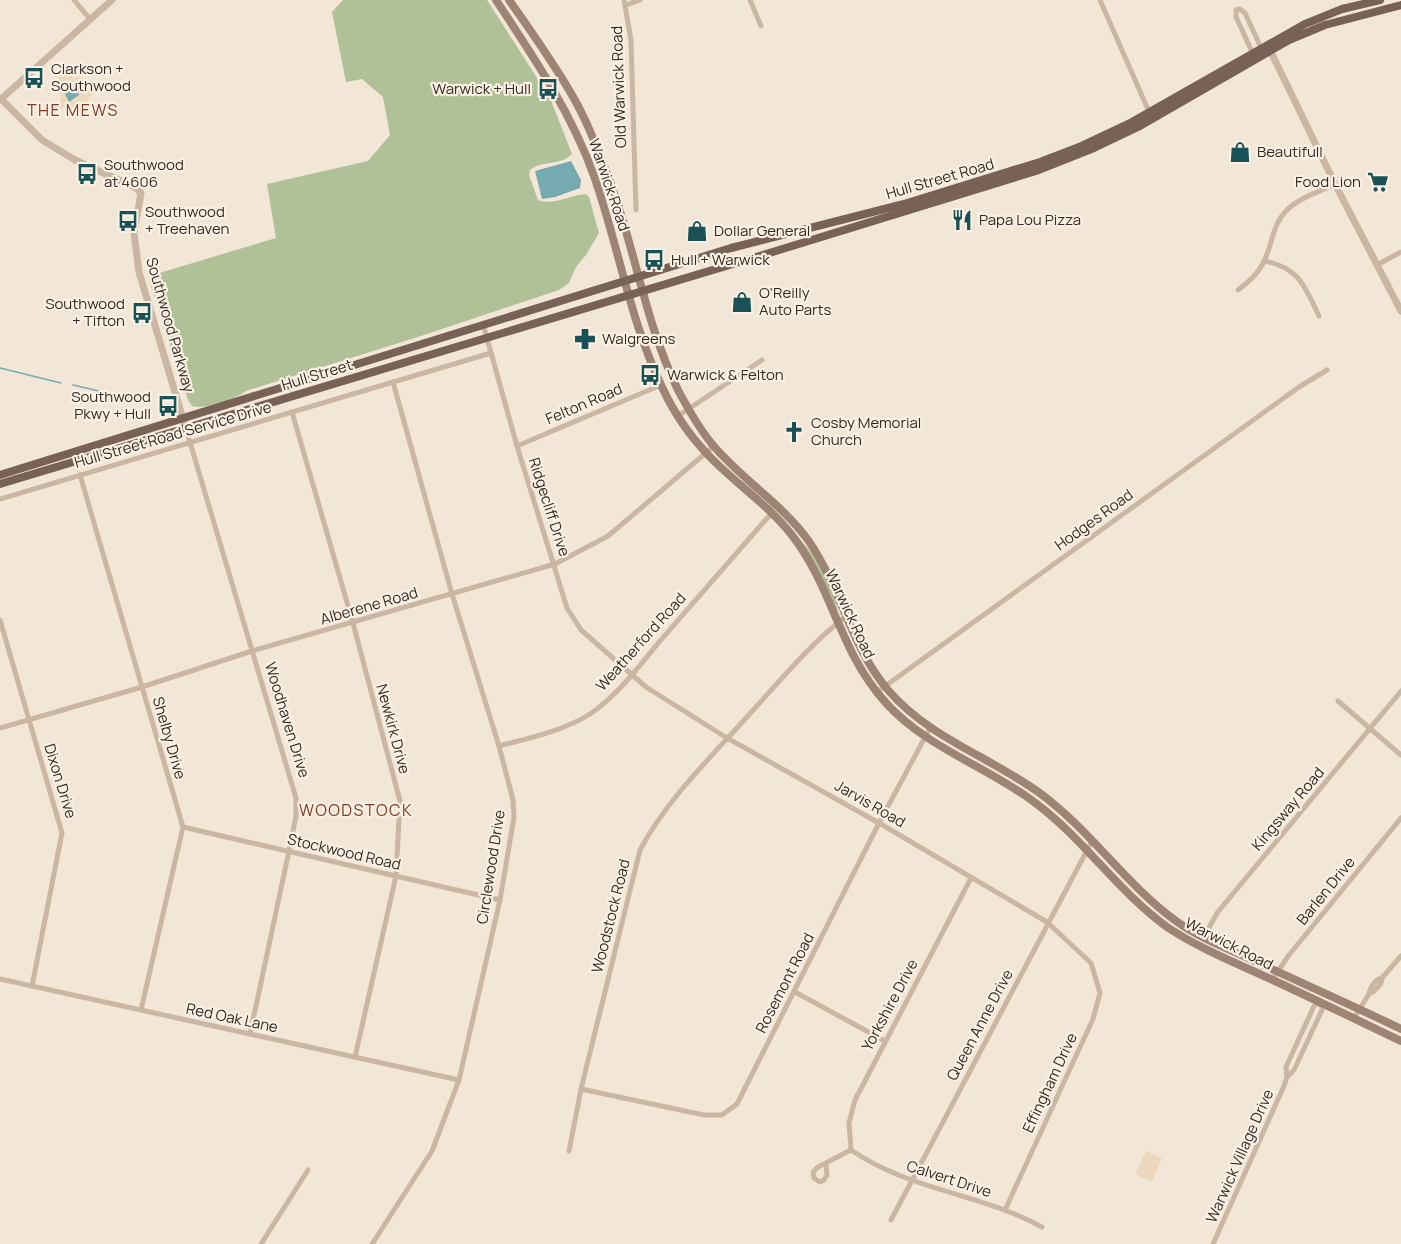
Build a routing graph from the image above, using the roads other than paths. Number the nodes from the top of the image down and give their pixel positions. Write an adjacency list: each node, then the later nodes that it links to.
1 (74, 0): 11 (street)
2 (112, 0): 11 (street)
3 (496, 0): 22 (main road, Warwick Road)
4 (509, 0): 21 (main road, Warwick Road)
5 (640, 0): 9 (street)
6 (750, 0): 12 (street)
7 (1100, 0): 15 (street)
8 (1380, 0): 13 (main road, Hull Street Road)
9 (625, 3): 17 (street, Old Warwick Road)
10 (1401, 5): 13 (main road, Hull Street Road)
11 (90, 19): 14 (street)
12 (761, 26)
13 (1262, 52): 13 (street); 15 (main road, Hull Street Road); 16 (street)
14 (1, 99): 38 (street, Southwood Parkway)
15 (1150, 116): 21 (main road, Hull Street Road); 24 (main road, Hull Street Road)
16 (1335, 184): 19 (street); 20 (street)
17 (636, 210)
18 (1401, 252): 20 (street)
19 (1264, 261): 23 (street); 27 (street)
20 (1377, 265): 26 (street)
21 (639, 276): 22 (main road, Hull Street Road); 24 (main road, Warwick Road)
22 (625, 280): 25 (main road, Warwick Road); 28 (main road, Hull Street Road)
23 (1238, 290)
24 (642, 291): 25 (main road, Hull Street); 35 (main road, Warwick Road)
25 (629, 295): 29 (main road, Hull Street); 34 (main road, Warwick Road)
26 (1401, 311)
27 (1319, 316)
28 (483, 324): 29 (street, Ridgecliff Drive); 38 (main road, Hull Street)
29 (487, 337): 30 (street, Ridgecliff Drive); 39 (main road, Hull Street)
30 (491, 353): 33 (street, Hull Street Road Service Drive); 41 (street, Ridgecliff Drive)
31 (762, 360): 35 (street)
32 (1327, 370): 58 (street, Hodges Road)
33 (393, 382): 36 (street, Hull Street Road Service Drive); 50 (street, Circlewood Drive)
34 (661, 385): 37 (main road, Warwick Road); 41 (street, Felton Road)
35 (689, 409): 37 (street); 42 (main road, Warwick Road)
36 (292, 412): 40 (street, Hull Street Road Service Drive); 53 (street, Newkirk Drive)
37 (678, 416): 43 (main road, Warwick Road)
38 (183, 418): 39 (street, Woodhaven Drive); 44 (main road, Hull Street)
39 (186, 429): 40 (street, Woodhaven Drive); 46 (main road, Hull Street)
40 (190, 442): 45 (street, Hull Street Road Service Drive); 55 (street, Woodhaven Drive)
41 (517, 446): 49 (street, Ridgecliff Drive)
42 (714, 446): 43 (street, Alberene Road); 51 (main road, Warwick Road)
43 (706, 452): 48 (main road, Warwick Road); 49 (street, Alberene Road)
44 (0, 475)
45 (80, 475): 47 (street, Hull Street Road Service Drive); 57 (street, Shelby Drive)
46 (0, 484)
47 (0, 499)
48 (774, 515): 54 (main road, Warwick Road); 56 (street, Weatherford Road)
49 (555, 564): 50 (street, Alberene Road); 56 (street, Ridgecliff Drive)
50 (452, 594): 53 (street, Alberene Road); 68 (street, Circlewood Drive)
51 (845, 617): 54 (street, Woodstock Road); 58 (main road, Warwick Road)
52 (0, 620): 62 (street, Dixon Drive)
53 (353, 623): 55 (street, Alberene Road); 76 (street, Newkirk Drive)
54 (837, 623): 60 (main road, Warwick Road); 67 (street, Woodstock Road)
55 (252, 651): 57 (street, Alberene Road); 75 (street, Woodhaven Drive)
56 (631, 674): 67 (street, Jarvis Road); 68 (street, Weatherford Road)
57 (142, 687): 62 (street, Alberene Road); 72 (street, Shelby Drive)
58 (885, 687): 60 (street, Hodges Road); 64 (main road, Warwick Road)
59 (1401, 691): 65 (street, Kingsway Road)
60 (877, 692): 66 (main road, Warwick Road)
61 (1338, 701): 65 (street)
62 (29, 719): 63 (street, Alberene Road); 87 (street, Dixon Drive)
63 (0, 728)
64 (930, 728): 66 (street, Rosemont Road); 73 (main road, Warwick Road)
65 (1370, 728): 69 (street); 80 (street, Kingsway Road)
66 (925, 737): 71 (street, Rosemont Road); 74 (main road, Warwick Road)
67 (727, 738): 71 (street, Jarvis Road); 100 (street, Woodstock Road)
68 (499, 746): 78 (street, Circlewood Drive)
69 (1401, 755)
70 (1401, 818): 84 (street, Barlen Drive)
71 (879, 823): 77 (street, Jarvis Road); 88 (street, Rosemont Road)
72 (183, 826): 75 (street, Stockwood Road); 91 (street, Shelby Drive)
73 (1092, 841): 74 (street, Queen Anne Drive); 80 (main road, Warwick Road)
74 (1087, 850): 79 (street, Queen Anne Drive); 81 (main road, Warwick Road)
75 (289, 851): 76 (street, Stockwood Road); 95 (street, Woodhaven Drive)
76 (396, 876): 78 (street, Stockwood Road); 98 (street, Newkirk Drive)
77 (971, 878): 79 (street, Jarvis Road); 96 (street, Yorkshire Drive)
78 (500, 900): 99 (street, Circlewood Drive)
79 (1047, 922): 83 (street, Jarvis Road); 105 (street, Queen Anne Drive)
80 (1204, 937): 81 (street, Kingsway Road); 84 (main road, Warwick Road)
81 (1200, 946): 86 (main road, Warwick Road)
82 (1401, 956): 92 (street)
83 (1091, 963): 106 (street, Effingham Drive)
84 (1278, 972): 86 (street, Barlen Drive); 89 (main road, Warwick Road)
85 (0, 979): 87 (street, Red Oak Lane)
86 (1272, 980): 90 (main road, Warwick Road)
87 (32, 986): 91 (street, Red Oak Lane)
88 (795, 992): 96 (street); 100 (street, Rosemont Road)
89 (1325, 993): 90 (street, Warwick Village Drive); 92 (main road, Warwick Road)
90 (1321, 1002): 93 (main road, Warwick Road); 111 (street, Warwick Village Drive)
91 (141, 1010): 95 (street, Red Oak Lane)
92 (1359, 1010): 93 (street); 94 (main road, Warwick Road)
93 (1353, 1018): 97 (main road, Warwick Road)
94 (1401, 1029)
95 (250, 1034): 98 (street, Red Oak Lane)
96 (885, 1041): 101 (street, Yorkshire Drive)
97 (1401, 1041)
98 (355, 1057): 99 (street, Red Oak Lane)
99 (459, 1080): 109 (street, Circlewood Drive)
100 (581, 1089): 102 (street, Woodstock Road)
101 (851, 1150): 103 (street); 105 (street, Calvert Drive)
102 (568, 1151)
103 (826, 1164)
104 (308, 1170): 110 (street)
105 (912, 1181): 106 (street, Calvert Drive); 107 (street, Queen Anne Drive)
106 (1005, 1210): 108 (street, Calvert Drive)
107 (891, 1220)
108 (1042, 1227)
109 (373, 1242)
110 (261, 1244)
111 (1213, 1244)

